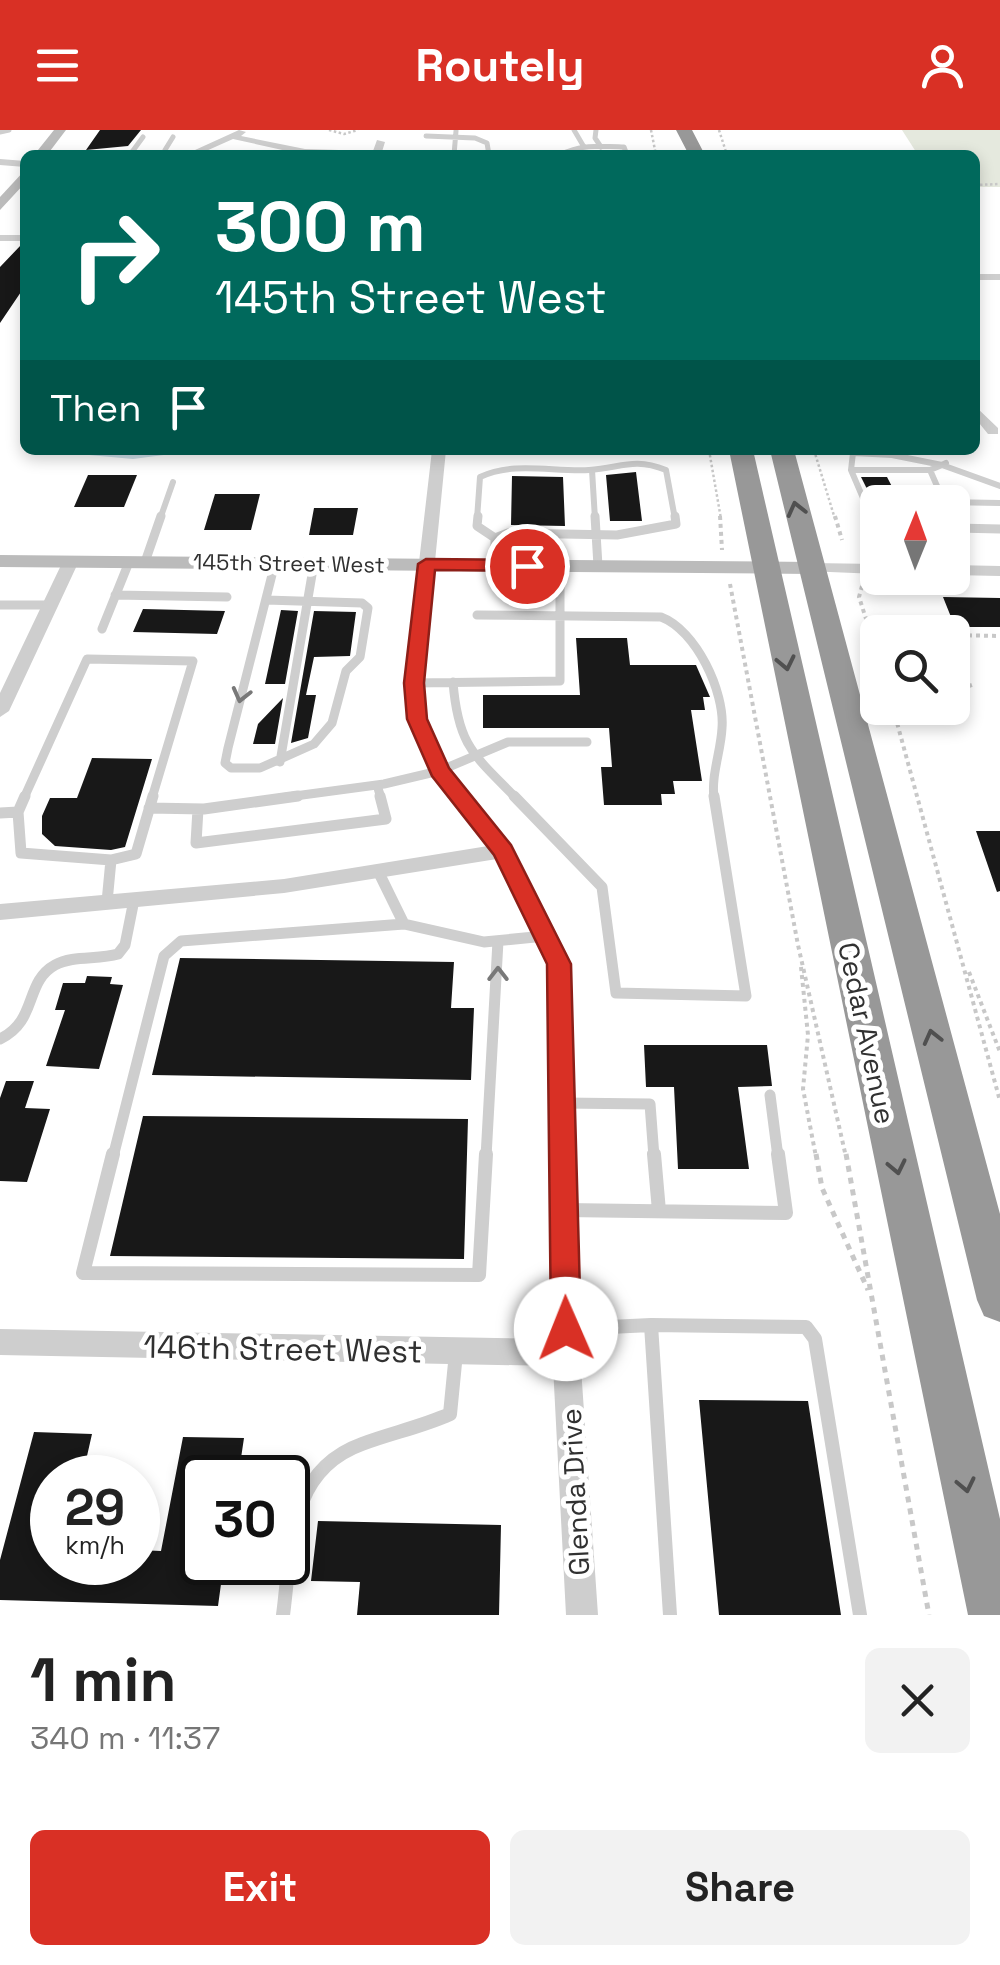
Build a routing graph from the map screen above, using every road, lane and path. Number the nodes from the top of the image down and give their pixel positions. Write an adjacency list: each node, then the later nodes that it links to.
1 (10, 130): 7 (lane)
2 (60, 130): 20 (street)
3 (358, 130): 8 (path)
4 (574, 130): 18 (lane)
5 (596, 130): 19 (lane)
6 (331, 131): 8 (path); 14 (path)
7 (0, 132)
8 (353, 132): 15 (path)
9 (456, 133): 12 (lane); 26 (lane)
10 (248, 135): 16 (street); 23 (street); 24 (street)
11 (142, 136): 21 (lane)
12 (426, 136)
13 (173, 137): 22 (lane)
14 (316, 137)
15 (366, 137)
16 (301, 141)
17 (380, 142): 25 (street)
18 (588, 147): 19 (lane); 27 (lane); 28 (lane)
19 (601, 147): 29 (lane)
20 (44, 150)
21 (133, 150)
22 (165, 150)
23 (202, 150)
24 (308, 150)
25 (378, 150)
26 (488, 150)
27 (565, 150)
28 (590, 150)
29 (625, 150)
30 (20, 180): 31 (street)
31 (0, 206)
32 (980, 416): 33 (street)
33 (993, 431)
34 (438, 455): 62 (street, Glenda Drive)
35 (710, 455): 56 (path)
36 (742, 455): 66 (highway, Cedar Avenue)
37 (783, 455): 67 (highway, Cedar Avenue, one-way to 37)
38 (816, 455): 55 (path)
39 (853, 455): 43 (lane)
40 (905, 455): 41 (lane)
41 (946, 463): 44 (lane); 47 (lane)
42 (592, 470): 53 (lane); 53 (lane); 54 (lane)
43 (851, 470): 44 (lane); 48 (lane)
44 (930, 470): 46 (lane)
45 (173, 482): 59 (lane)
46 (937, 485)
47 (1000, 486)
48 (860, 491)
49 (970, 502): 50 (lane)
50 (1000, 503)
51 (970, 527): 52 (lane)
52 (1000, 529)
53 (597, 534): 54 (lane); 65 (lane)
54 (496, 538): 63 (lane)
55 (842, 540)
56 (722, 550)
57 (0, 561): 58 (street, 145th Street West)
58 (71, 561): 59 (street, 145th Street West); 78 (street)
59 (137, 562): 60 (street, 145th Street West); 73 (lane)
60 (275, 563): 61 (street, 145th Street West); 75 (lane)
61 (314, 563): 62 (street, 145th Street West); 76 (lane)
62 (426, 564): 63 (street, 145th Street West); 88 (street, Glenda Drive)
63 (494, 565): 64 (street, 145th Street West)
64 (560, 566): 65 (street, 145th Street West); 80 (lane)
65 (598, 566): 66 (street, 145th Street West)
66 (766, 568): 67 (street, 145th Street West); 129 (highway, Cedar Avenue, one-way to 129)
67 (811, 568): 68 (street, 145th Street West); 119 (highway, Cedar Avenue, one-way to 67)
68 (860, 569)
69 (970, 570): 70 (street)
70 (1000, 571)
71 (728, 581): 109 (path)
72 (859, 581): 81 (path)
73 (116, 595): 74 (lane); 82 (lane)
74 (227, 597)
75 (266, 600): 76 (lane); 93 (lane, one-way to 93)
76 (307, 600): 93 (lane); 93 (lane)
77 (0, 605): 78 (lane)
78 (52, 605): 86 (street)
79 (477, 615): 80 (lane)
80 (559, 615): 87 (lane); 92 (lane)
81 (865, 615)
82 (102, 629)
83 (1000, 636): 84 (path)
84 (970, 637)
85 (0, 677): 86 (lane)
86 (19, 677): 89 (street)
87 (453, 682): 88 (lane); 92 (lane)
88 (414, 683): 94 (street, Glenda Drive)
89 (0, 711)
90 (898, 725): 110 (path)
91 (587, 742): 92 (lane)
92 (474, 756): 94 (lane)
93 (280, 762)
94 (439, 771): 95 (lane); 100 (street, Glenda Drive)
95 (377, 784): 97 (lane); 97 (lane)
96 (149, 808): 97 (lane); 98 (lane); 101 (lane)
97 (198, 809)
98 (18, 812): 99 (lane); 101 (lane)
99 (0, 813)
100 (503, 851): 102 (street); 107 (street, Glenda Drive)
101 (111, 860): 104 (lane)
102 (378, 871): 103 (street); 106 (lane)
103 (134, 900): 104 (street); 111 (lane)
104 (107, 902): 105 (street)
105 (0, 912)
106 (404, 924): 108 (lane); 108 (lane, one-way to 108)
107 (545, 936): 108 (lane); 115 (street, Glenda Drive)
108 (498, 941)
109 (800, 953): 118 (path); 118 (path)
110 (964, 958): 112 (path); 114 (path)
111 (0, 1039)
112 (1000, 1052)
113 (770, 1095): 117 (lane)
114 (1000, 1101)
115 (561, 1102): 116 (street, Glenda Drive); 117 (lane)
116 (564, 1210): 117 (lane); 121 (street, Glenda Drive)
117 (659, 1211)
118 (872, 1300): 128 (path)
119 (1000, 1300)
120 (651, 1325): 121 (lane); 126 (lane); 127 (lane)
121 (566, 1341): 123 (street, 146th Street West); 125 (street, Glenda Drive)
122 (0, 1344): 123 (street, 146th Street West)
123 (456, 1352): 124 (lane)
124 (284, 1615)
125 (582, 1615)
126 (670, 1615)
127 (860, 1615)
128 (929, 1615)
129 (995, 1615)

